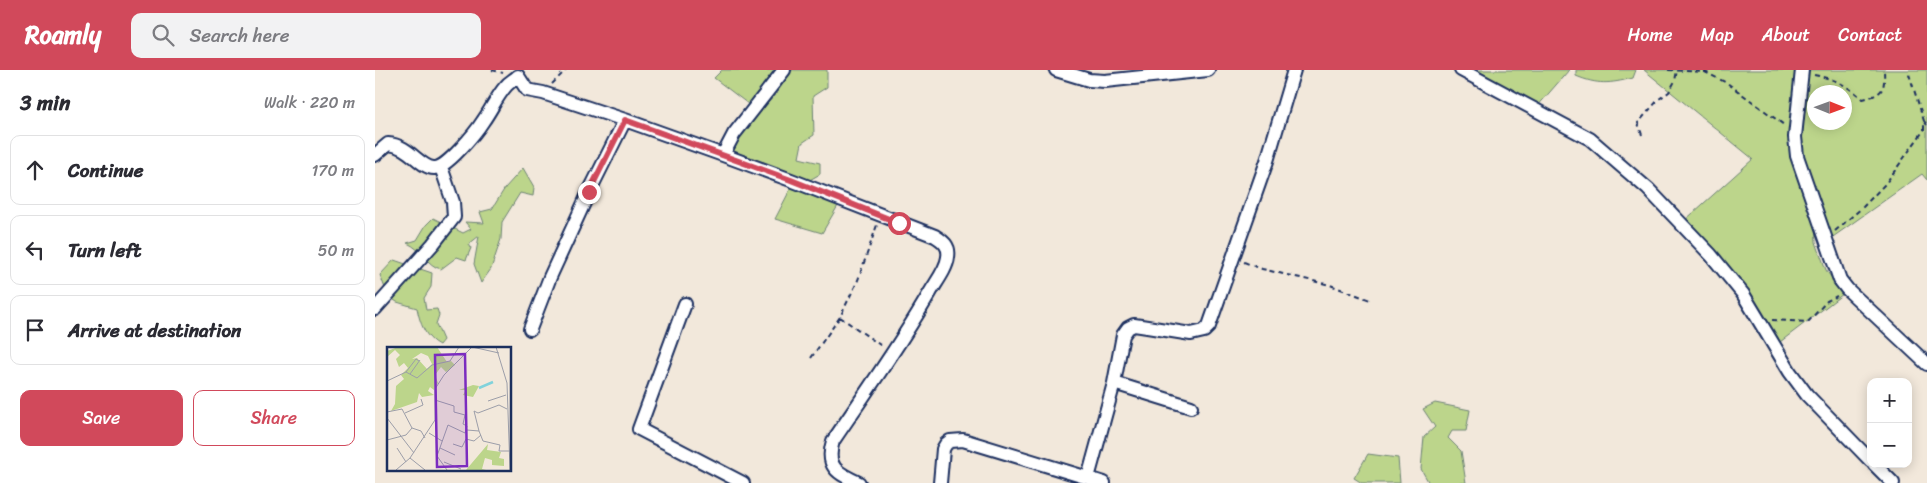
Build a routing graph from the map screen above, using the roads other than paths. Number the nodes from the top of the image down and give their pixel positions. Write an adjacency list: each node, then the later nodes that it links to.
1 (784, 70): 9 (street)
2 (1056, 70): 3 (street)
3 (1208, 70)
4 (1294, 70): 15 (street)
5 (1461, 70): 17 (street)
6 (1802, 73): 14 (street)
7 (625, 120): 9 (street); 10 (street); 13 (street)
8 (375, 155): 10 (street)
9 (723, 155): 21 (street)
10 (441, 167): 12 (street)
11 (685, 304): 20 (street)
12 (375, 309)
13 (530, 329)
14 (1927, 364)
15 (1115, 382): 16 (street); 19 (street)
16 (1191, 407)
17 (1867, 456)
18 (1878, 468): 24 (street)
19 (1088, 478): 22 (street); 23 (street)
20 (743, 483)
21 (859, 483)
22 (940, 483)
23 (1104, 483)
24 (1893, 483)

